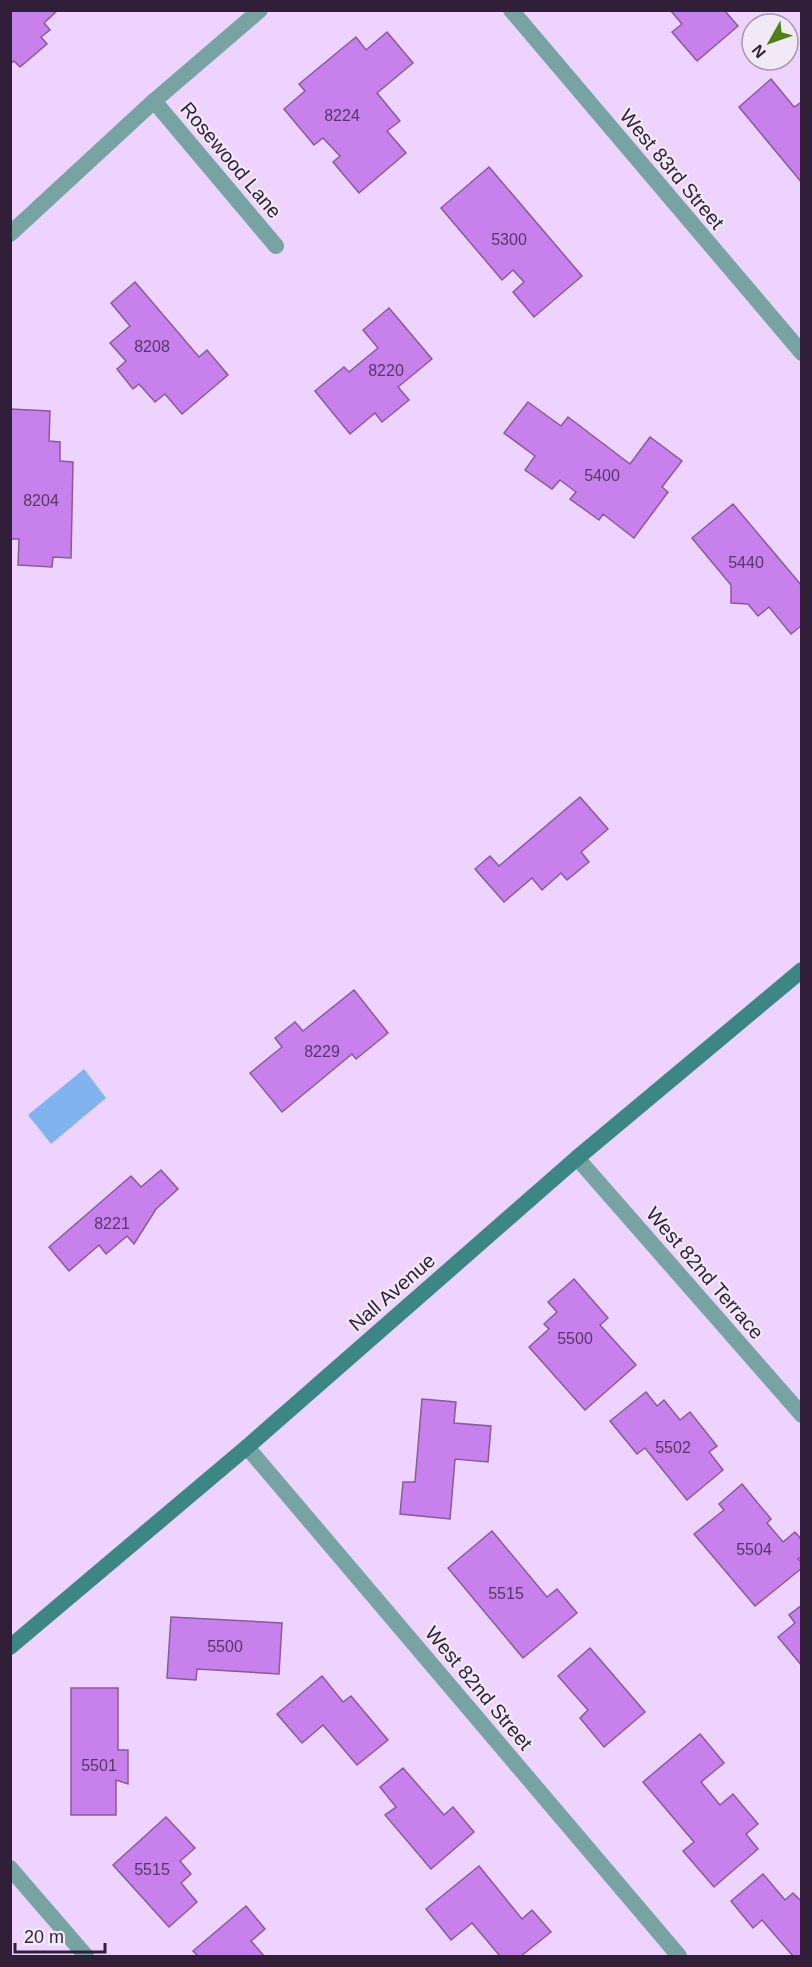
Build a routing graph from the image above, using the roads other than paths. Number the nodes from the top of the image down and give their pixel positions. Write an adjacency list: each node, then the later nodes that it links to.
1 (260, 10): 3 (street, Rosewood Lane)
2 (511, 10): 6 (street, West 83rd Street)
3 (154, 101): 4 (street, Rosewood Lane); 5 (street, Rosewood Lane)
4 (10, 234)
5 (276, 246)
6 (801, 353)
7 (801, 970): 8 (main road, Nall Avenue)
8 (577, 1158): 9 (street, West 82nd Terrace); 10 (main road, Nall Avenue)
9 (801, 1415)
10 (247, 1447): 11 (main road, Nall Avenue); 14 (street, West 82nd Street)
11 (10, 1647)
12 (10, 1868): 13 (street)
13 (86, 1956)
14 (679, 1956)

